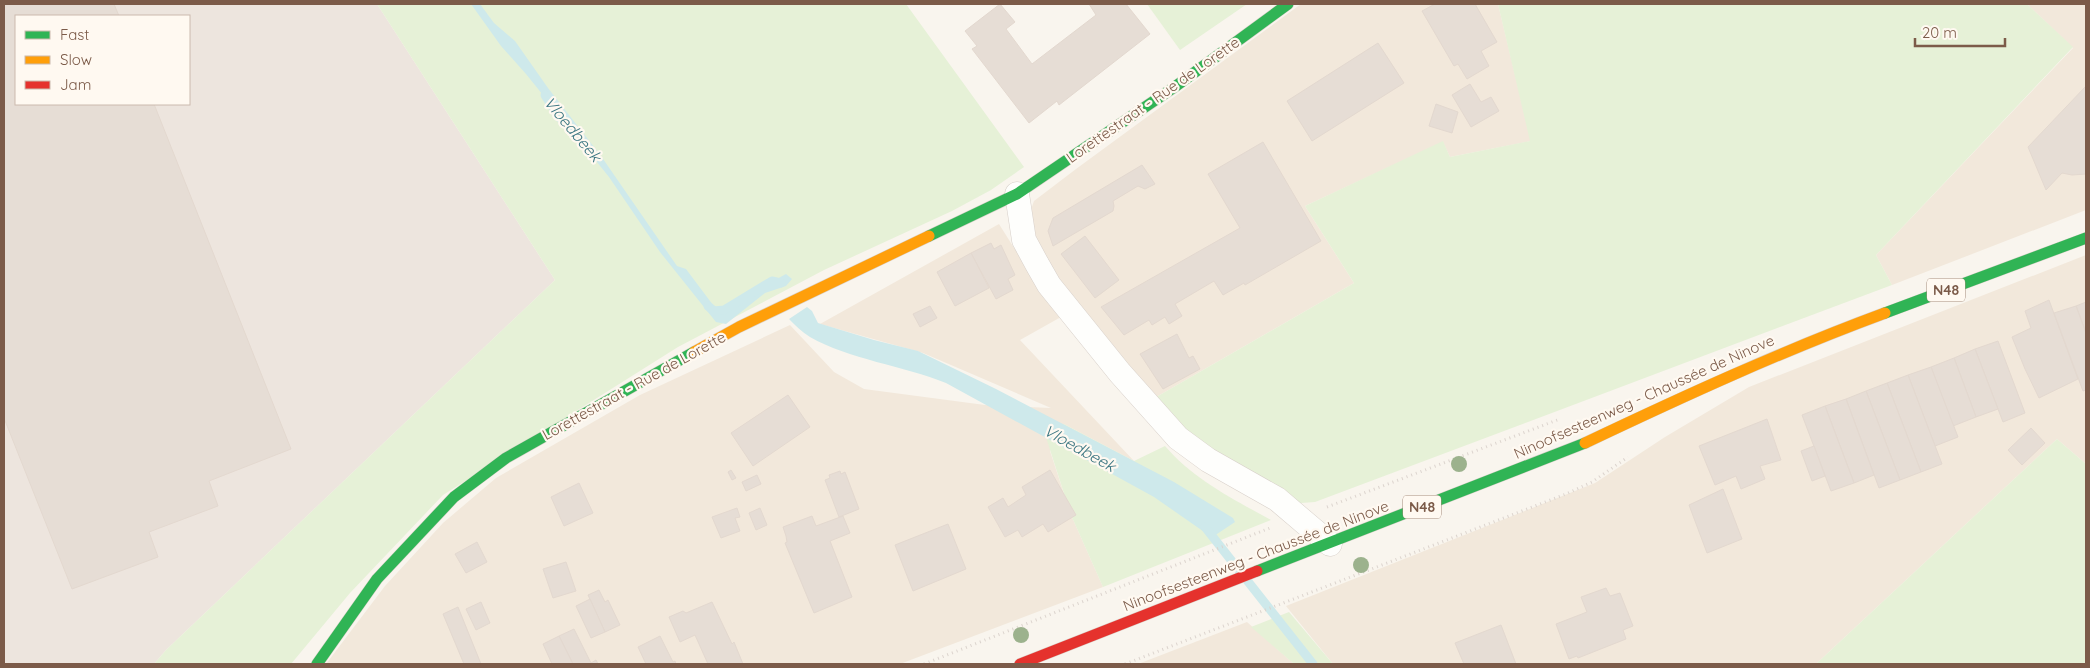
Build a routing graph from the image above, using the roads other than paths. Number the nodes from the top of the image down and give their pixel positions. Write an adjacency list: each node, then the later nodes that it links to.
1 (1288, 4): 2 (street, Lorettestraat - Rue de Lorette)
2 (1017, 194): 4 (street); 5 (street, Lorettestraat - Rue de Lorette)
3 (2086, 238): 4 (street, Ninoofsesteenweg - Chaussée de Ninove / N48)
4 (1330, 544): 6 (street, Ninoofsesteenweg - Chaussée de Ninove / N48)
5 (317, 664)
6 (1020, 664)

